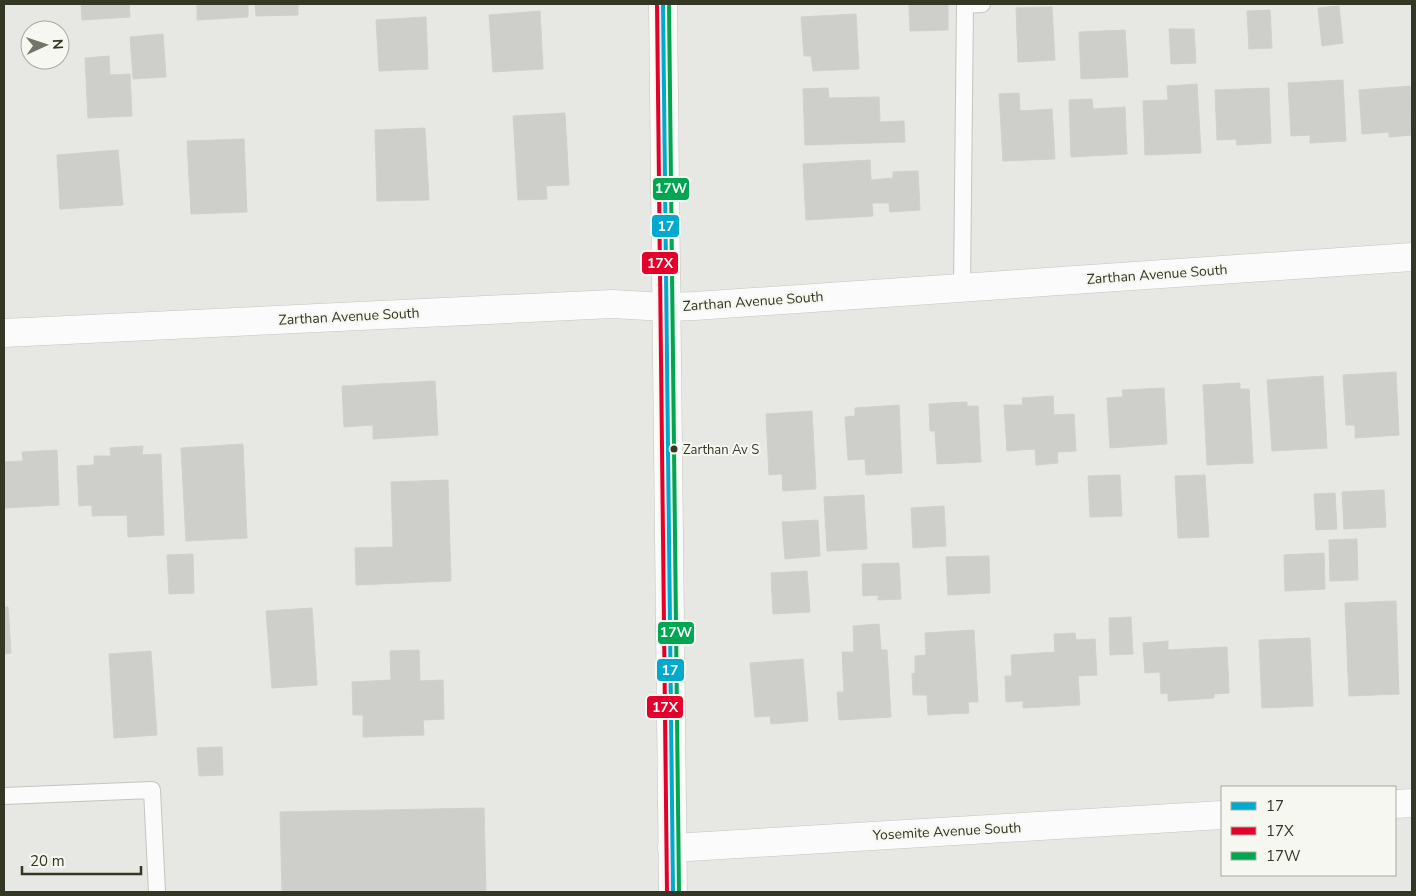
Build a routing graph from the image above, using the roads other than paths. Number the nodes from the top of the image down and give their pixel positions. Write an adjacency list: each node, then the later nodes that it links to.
1 (663, 4): 6 (street)
2 (965, 4): 3 (lane); 5 (lane)
3 (982, 4)
4 (1412, 257): 5 (street, Zarthan Avenue South)
5 (962, 288): 6 (street, Zarthan Avenue South)
6 (666, 307): 7 (street, Zarthan Avenue South); 12 (street)
7 (4, 333)
8 (4, 796): 13 (lane)
9 (1412, 803): 10 (street)
10 (1396, 804)
11 (1221, 815): 12 (street, Yosemite Avenue South)
12 (672, 848): 14 (street)
13 (157, 892)
14 (673, 892)

